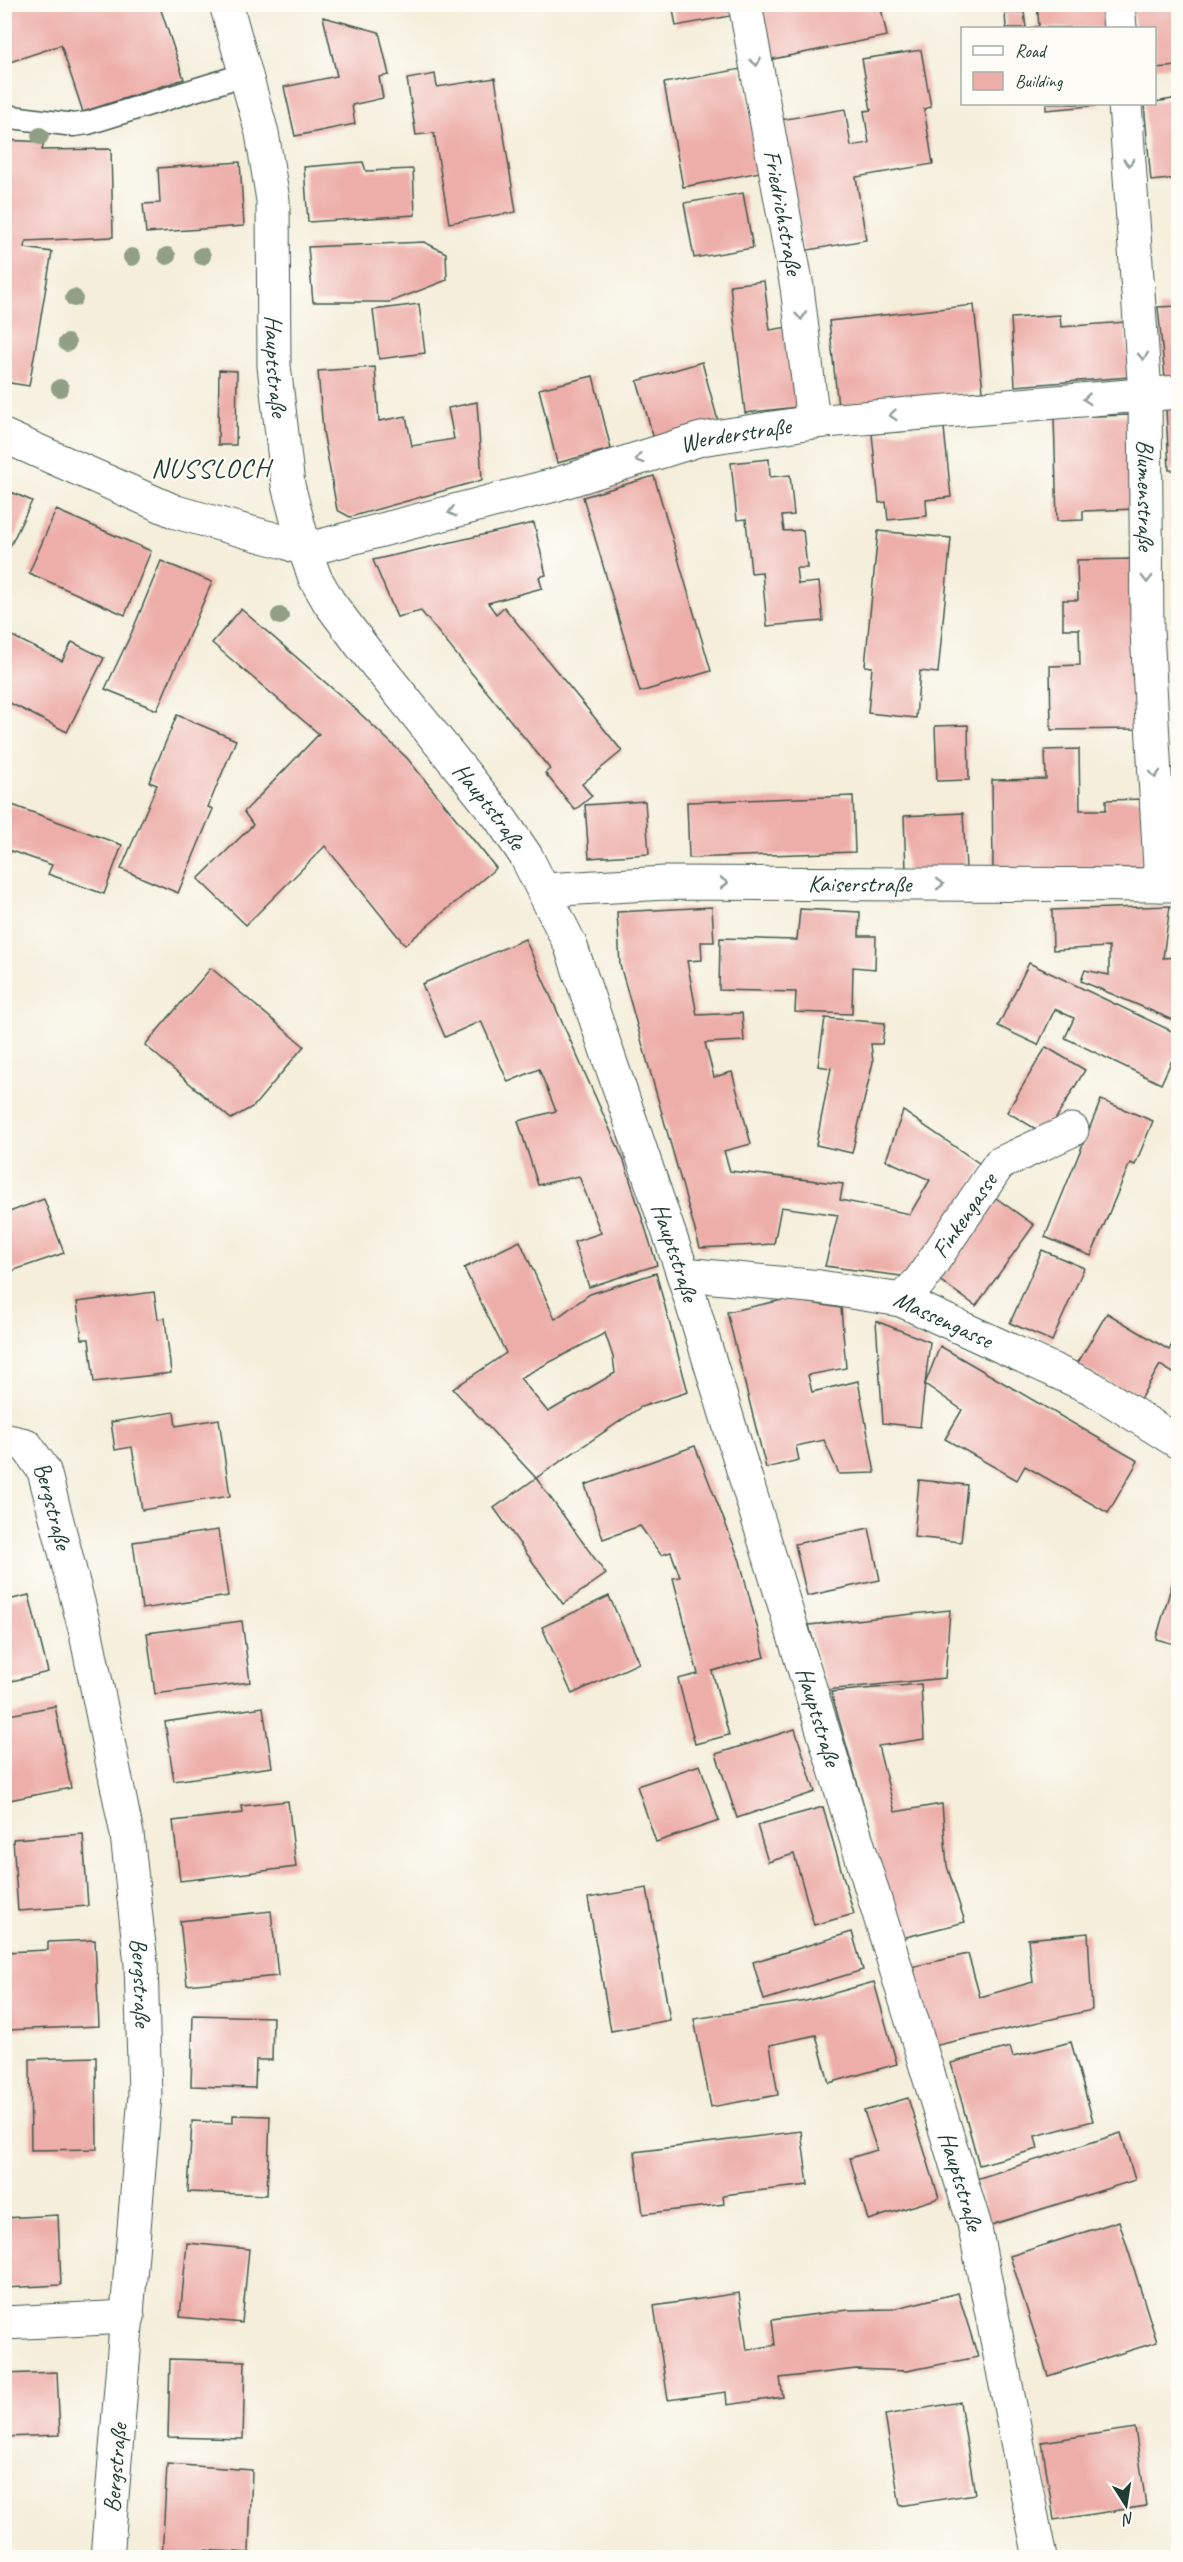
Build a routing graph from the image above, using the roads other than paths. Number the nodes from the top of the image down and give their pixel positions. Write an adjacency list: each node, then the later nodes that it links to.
1 (226, 4): 5 (street, Hauptstraße)
2 (745, 4): 10 (street, Friedrichstraße, one-way to 10)
3 (1118, 4): 4 (street)
4 (1120, 27)
5 (246, 74): 7 (lane); 12 (street, Hauptstraße)
6 (1125, 105): 9 (street, Blumenstraße, one-way to 9)
7 (4, 116)
8 (1179, 392): 9 (street, Werderstraße)
9 (1145, 394): 10 (street, Werderstraße, one-way to 10); 13 (street, Blumenstraße, one-way to 13)
10 (813, 422): 12 (street, Werderstraße, one-way to 12)
11 (4, 436): 12 (street)
12 (305, 550): 14 (street, Hauptstraße)
13 (1170, 885): 14 (street, Kaiserstraße, one-way to 13)
14 (544, 890): 16 (street, Hauptstraße)
15 (1072, 1130): 17 (street, Finkengasse)
16 (683, 1274): 17 (street, Massengasse); 23 (street, Hauptstraße)
17 (901, 1300): 19 (street, Massengasse)
18 (4, 1440): 20 (street, Bergstraße)
19 (1179, 1442)
20 (128, 2317): 21 (street); 22 (street, Bergstraße)
21 (4, 2323)
22 (107, 2558)
23 (1040, 2558)

